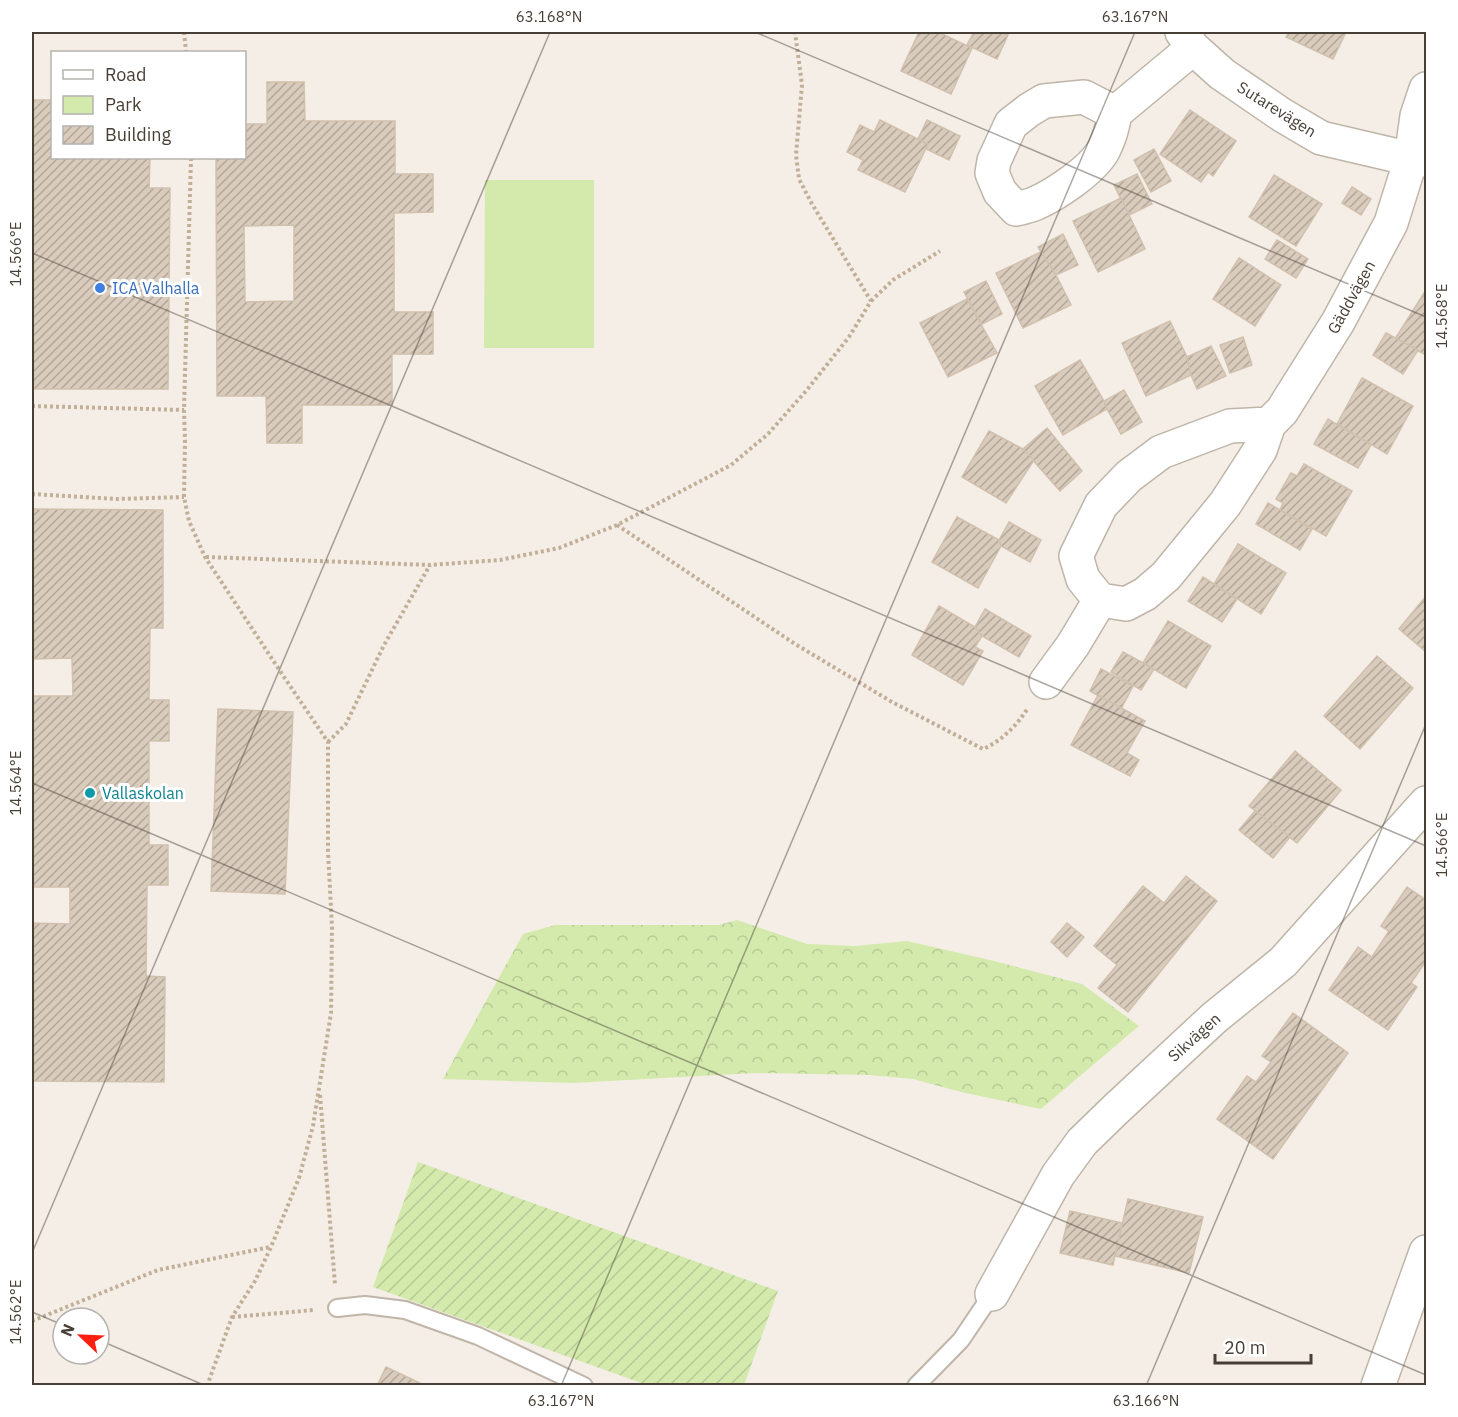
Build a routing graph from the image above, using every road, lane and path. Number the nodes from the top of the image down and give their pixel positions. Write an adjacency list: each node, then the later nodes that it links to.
1 (184, 32): 4 (path)
2 (795, 32): 10 (path)
3 (1187, 40): 6 (street); 8 (street, Sutarevägen)
4 (186, 51)
5 (1426, 89): 8 (street, Gäddvägen)
6 (1115, 113)
7 (191, 159): 12 (path)
8 (1419, 159): 13 (street, Gäddvägen)
9 (940, 251): 10 (path)
10 (871, 301): 16 (path)
11 (32, 406): 12 (path)
12 (184, 410): 15 (path)
13 (1269, 424): 19 (street, Gäddvägen); 19 (street)
14 (32, 494): 15 (path)
15 (184, 497): 17 (path)
16 (617, 525): 18 (path); 20 (path)
17 (205, 557): 18 (path); 21 (path)
18 (430, 565): 21 (path)
19 (1100, 600): 20 (street)
20 (1046, 682)
21 (328, 742): 23 (path)
22 (1426, 803): 26 (street, Sikvägen)
23 (319, 1088): 24 (path); 27 (path)
24 (271, 1247): 28 (path); 29 (path)
25 (1426, 1252): 33 (street)
26 (992, 1294): 32 (lane)
27 (337, 1308): 28 (path); 31 (lane)
28 (232, 1317): 30 (path)
29 (32, 1322)
30 (207, 1386)
31 (584, 1386)
32 (916, 1386)
33 (1378, 1386)

